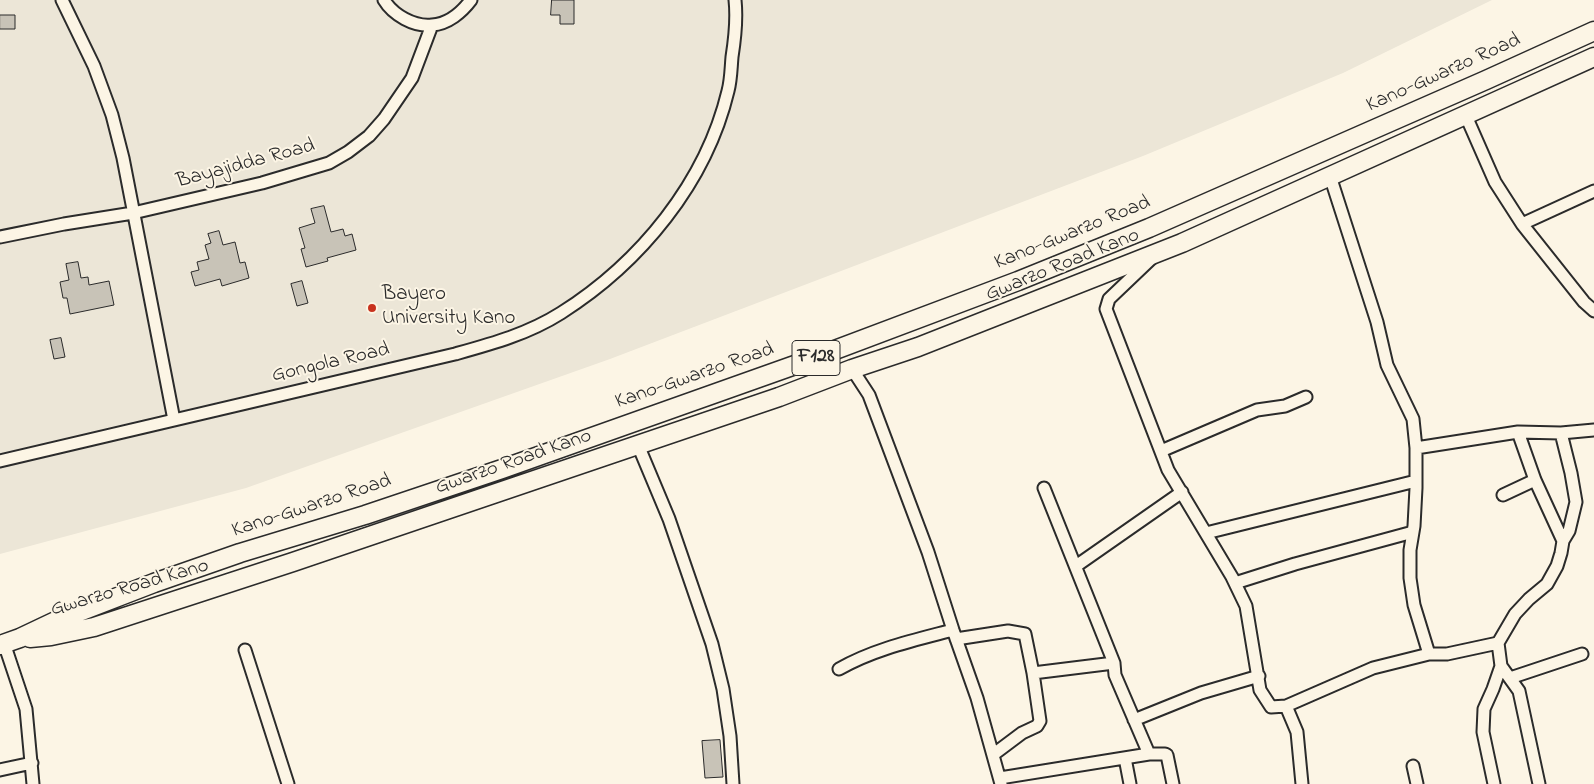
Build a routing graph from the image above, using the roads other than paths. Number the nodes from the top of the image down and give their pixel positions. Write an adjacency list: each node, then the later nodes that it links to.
1 (62, 0): 11 (street)
2 (384, 0): 5 (street)
3 (471, 0): 5 (street)
4 (735, 0): 18 (street, Gongola Road)
5 (432, 25): 11 (street, Bayajidda Road)
6 (1594, 31): 37 (main road, Kano-Gwarzo Road / F128)
7 (1594, 57): 8 (main road, Gwarzo Road Kano / F128)
8 (1466, 116): 9 (main road, Gwarzo Road Kano / F128); 12 (street)
9 (1330, 176): 14 (main road, Gwarzo Road Kano / F128); 23 (street)
10 (1594, 191): 12 (street)
11 (133, 213): 13 (street, Bayajidda Road); 18 (street)
12 (1522, 224): 15 (street)
13 (0, 237)
14 (1157, 254): 16 (main road, Gwarzo Road Kano / F128); 24 (street)
15 (1594, 311)
16 (852, 369): 22 (main road, Gwarzo Road Kano / F128); 36 (street)
17 (1306, 398): 24 (street)
18 (174, 420): 25 (street, Gongola Road)
19 (1594, 430): 21 (street)
20 (1518, 432): 21 (street); 23 (street); 26 (street)
21 (1560, 434): 33 (street)
22 (638, 444): 37 (main road, Gwarzo Road Kano / F128); 59 (street)
23 (1416, 448): 27 (street)
24 (1161, 451): 29 (street)
25 (0, 461)
26 (1535, 480): 30 (street); 33 (street)
27 (1416, 481): 31 (street); 32 (street)
28 (1044, 488): 34 (street)
29 (1182, 492): 32 (street); 34 (street)
30 (1502, 495)
31 (1413, 532): 35 (street); 40 (street)
32 (1206, 533): 35 (street)
33 (1563, 541): 38 (street)
34 (1076, 566): 42 (street)
35 (1234, 583): 46 (street)
36 (954, 634): 44 (street); 45 (street); 50 (street)
37 (8, 642): 53 (street)
38 (1498, 643): 40 (street); 43 (street)
39 (245, 650): 58 (street)
40 (1429, 654): 48 (street)
41 (1582, 654): 47 (street)
42 (1114, 662): 45 (street); 49 (street)
43 (1501, 666): 47 (street); 64 (street)
44 (839, 669)
45 (1033, 673): 50 (street)
46 (1258, 676): 48 (street); 49 (street)
47 (1510, 678): 65 (street)
48 (1286, 706): 62 (street)
49 (1134, 720): 51 (street)
50 (994, 754): 56 (street)
51 (1149, 754): 52 (street); 61 (street)
52 (1126, 758): 56 (street); 60 (street)
53 (32, 763): 55 (street); 57 (street)
54 (1413, 766): 63 (street)
55 (0, 770)
56 (1001, 781)
57 (33, 784)
58 (288, 784)
59 (733, 784)
60 (1130, 784)
61 (1173, 784)
62 (1302, 784)
63 (1417, 784)
64 (1494, 784)
65 (1538, 784)

